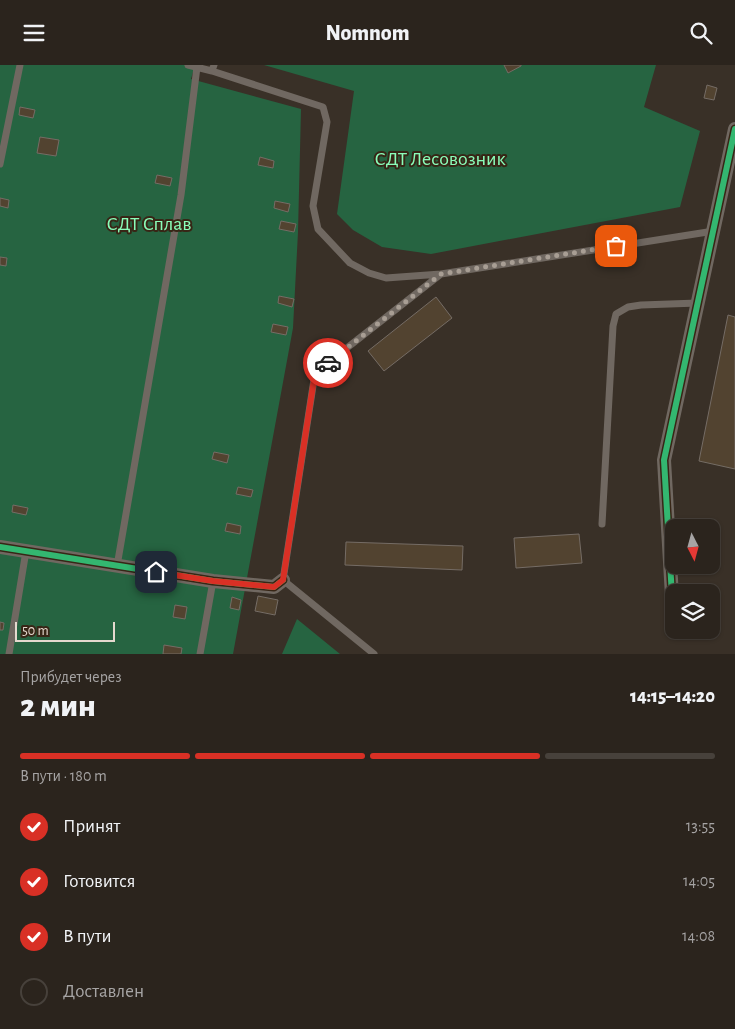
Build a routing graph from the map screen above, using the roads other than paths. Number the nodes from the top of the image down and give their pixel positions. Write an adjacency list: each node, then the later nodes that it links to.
1 (20, 65): 6 (lane)
2 (188, 65): 3 (lane)
3 (197, 67): 4 (lane); 13 (lane)
4 (213, 68): 8 (lane)
5 (735, 129): 7 (street)
6 (0, 164)
7 (714, 231): 8 (lane); 9 (street)
8 (441, 274): 14 (lane)
9 (698, 303): 10 (lane); 16 (street)
10 (602, 523)
11 (0, 547): 12 (street)
12 (26, 551): 13 (street); 17 (lane)
13 (117, 566): 15 (street)
14 (283, 580): 15 (street); 19 (lane)
15 (213, 581): 18 (lane)
16 (671, 584)
17 (9, 654)
18 (200, 654)
19 (374, 654)

